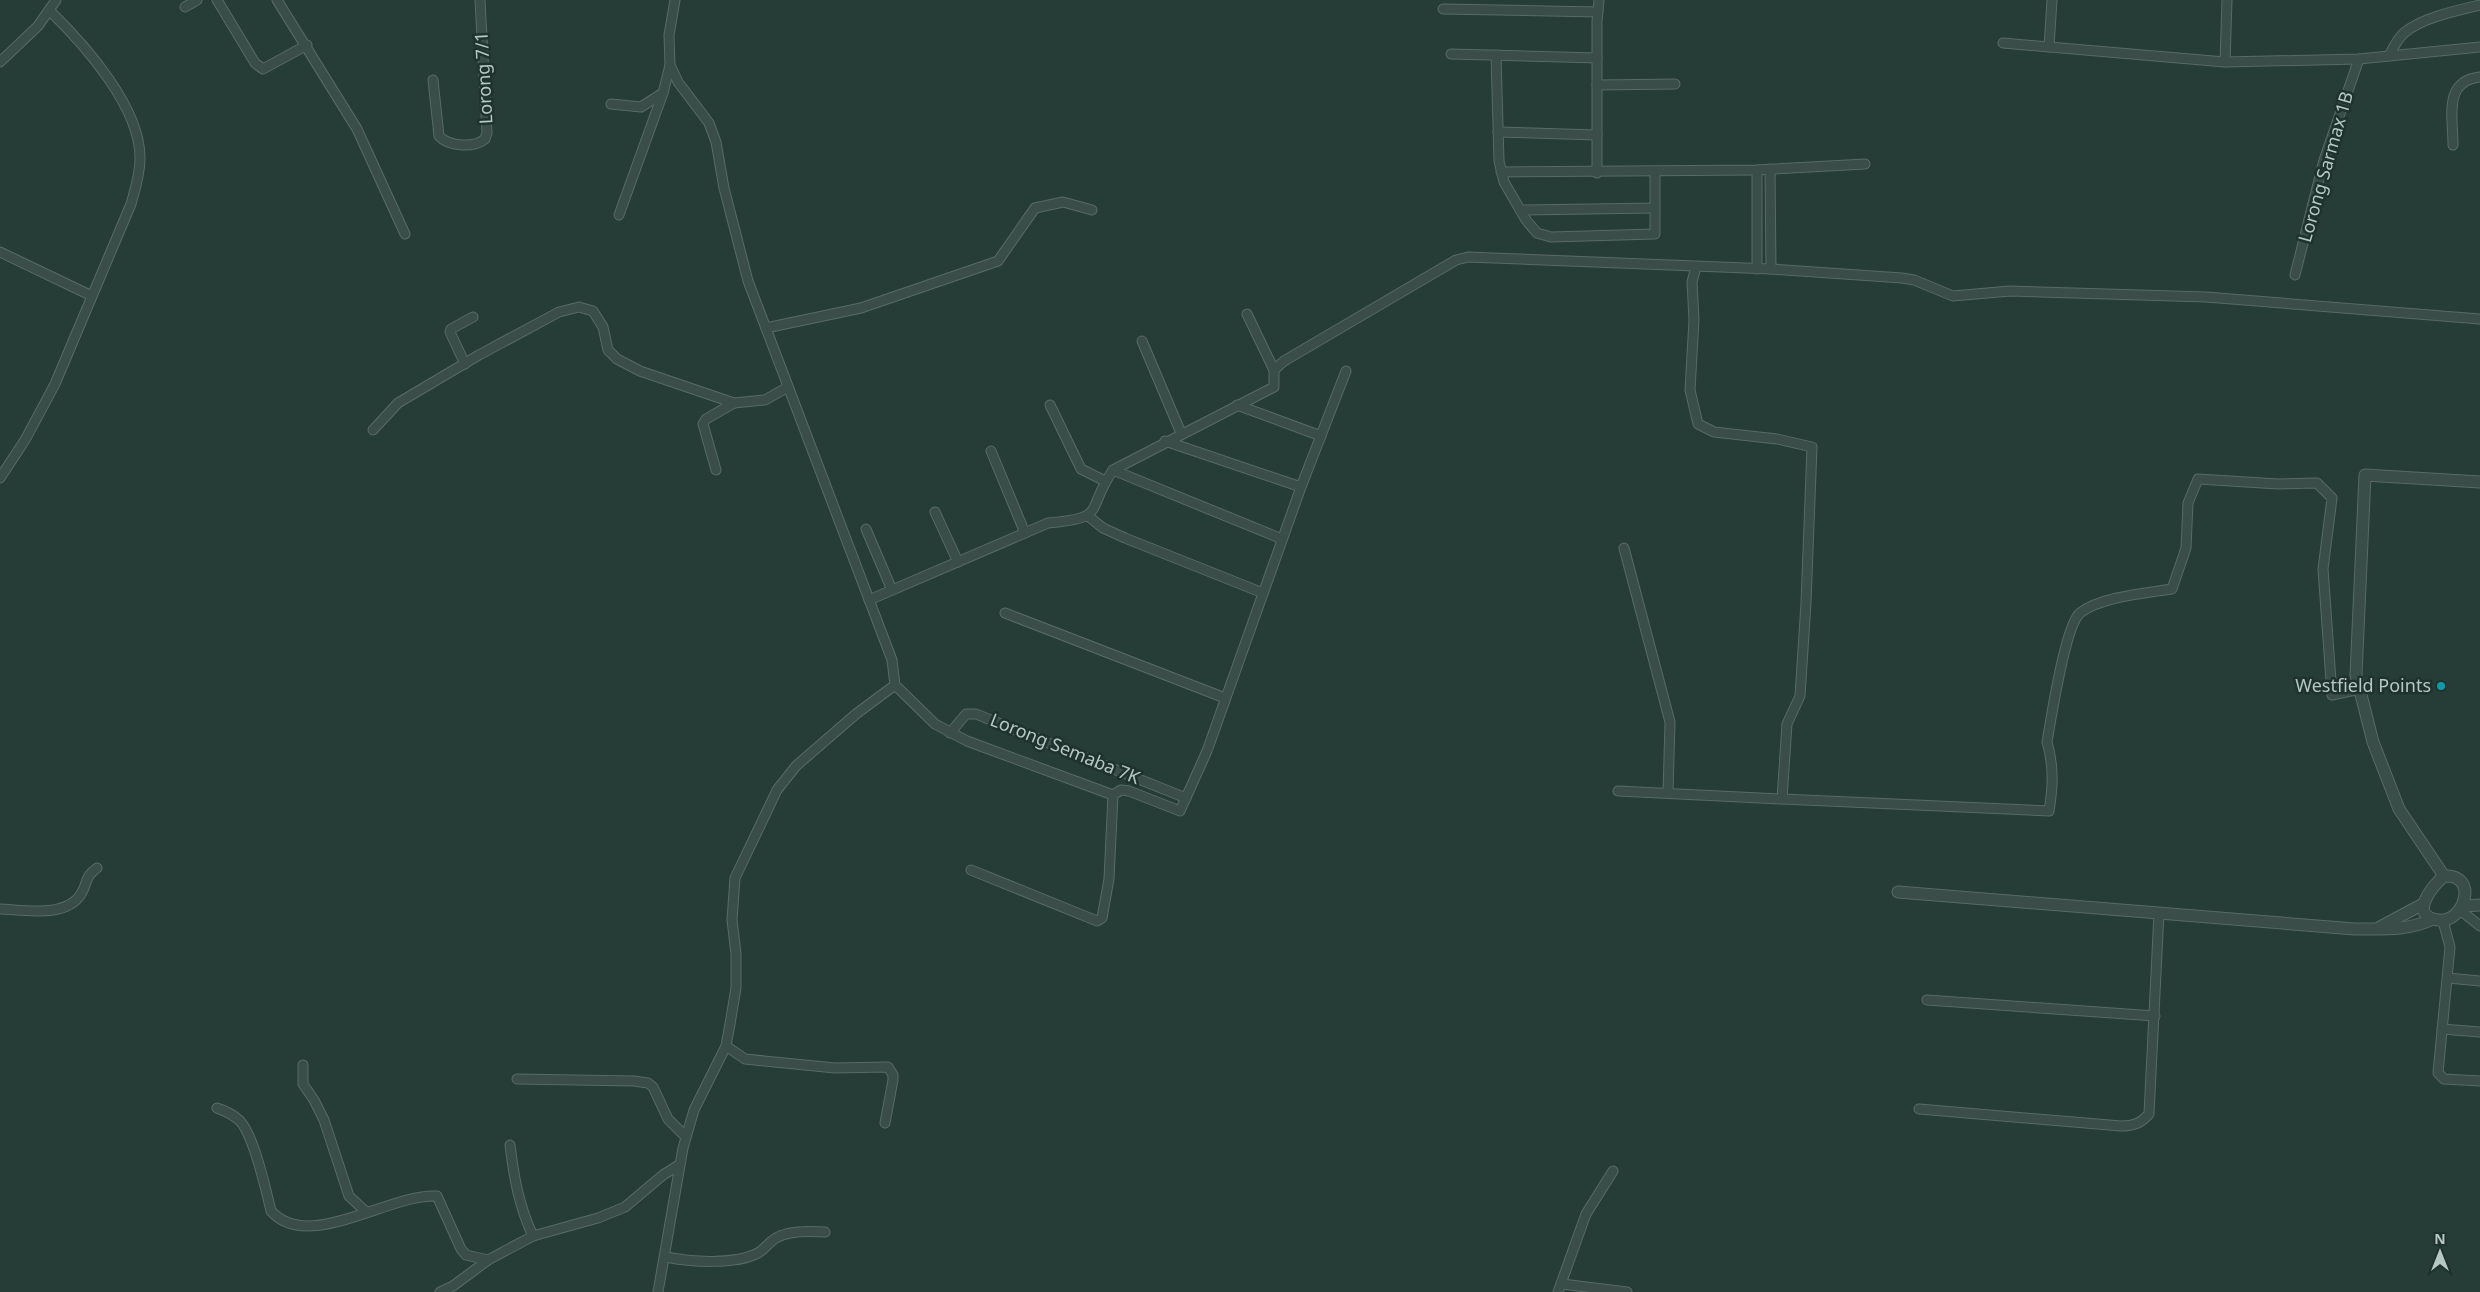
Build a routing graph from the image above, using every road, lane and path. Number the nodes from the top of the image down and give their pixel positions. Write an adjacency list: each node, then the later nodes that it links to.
1 (56, 0): 13 (street)
2 (197, 0): 11 (street)
3 (217, 0): 16 (street)
4 (277, 0): 16 (street)
5 (480, 0): 28 (street, Lorong 7/1)
6 (675, 0): 26 (street)
7 (1599, 0): 14 (street)
8 (2052, 0): 17 (street)
9 (2227, 0): 25 (street)
10 (2480, 5): 21 (street)
11 (185, 7)
12 (1443, 9): 14 (street)
13 (50, 11): 24 (street); 52 (street)
14 (1598, 12): 22 (street)
15 (2003, 43): 17 (street)
16 (307, 45): 46 (street)
17 (2049, 46): 25 (street)
18 (2480, 47): 21 (street)
19 (1451, 54): 20 (street)
20 (1496, 55): 22 (street); 33 (street)
21 (2389, 56): 23 (street)
22 (1596, 58): 30 (street)
23 (2359, 59): 25 (street); 51 (street, Lorong Sarmax 1B)
24 (0, 62)
25 (2225, 62)
26 (670, 65): 31 (street); 56 (street)
27 (2480, 77): 35 (street)
28 (433, 80)
29 (1675, 84): 30 (street)
30 (1596, 85): 34 (street)
31 (663, 93): 32 (street); 45 (street)
32 (611, 104)
33 (1498, 132): 34 (street); 40 (street)
34 (1596, 135): 41 (street)
35 (2453, 145)
36 (1865, 164): 37 (street)
37 (1770, 169): 38 (street); 50 (street)
38 (1757, 170): 39 (street); 49 (street)
39 (1655, 171): 41 (street); 42 (street)
40 (1501, 172): 41 (street); 44 (street)
41 (1596, 173)
42 (1655, 208): 44 (street); 44 (street)
43 (1092, 210): 56 (street)
44 (1520, 210)
45 (620, 215)
46 (405, 234)
47 (0, 252): 52 (street)
48 (1696, 267): 49 (street); 59 (street); 95 (street)
49 (1757, 269): 50 (street)
50 (1771, 269): 55 (street)
51 (2295, 275)
52 (92, 296): 72 (street)
53 (1247, 314): 59 (street)
54 (473, 317): 58 (street)
55 (2480, 319)
56 (766, 328): 61 (street)
57 (1142, 342): 66 (street)
58 (466, 364): 62 (street); 65 (street)
59 (1274, 370): 64 (street)
60 (1346, 371): 67 (street)
61 (788, 387): 62 (street); 85 (street)
62 (734, 403): 70 (street)
63 (1050, 405): 73 (street)
64 (1237, 405): 66 (street); 67 (street)
65 (373, 430)
66 (1181, 433): 68 (street)
67 (1321, 436): 75 (street)
68 (1165, 442): 71 (street); 75 (street)
69 (991, 451): 79 (street)
70 (716, 470)
71 (1113, 470): 73 (street); 80 (street)
72 (0, 478)
73 (1106, 481): 77 (street)
74 (2480, 482): 88 (street)
75 (1301, 487): 80 (street)
76 (936, 512): 82 (street)
77 (1088, 516): 79 (street); 84 (street)
78 (866, 529): 83 (street)
79 (1025, 533): 82 (street)
80 (1282, 539): 84 (street)
81 (1624, 548): 92 (street)
82 (958, 562): 83 (street)
83 (892, 590): 85 (street)
84 (1263, 593): 89 (street)
85 (869, 600): 87 (street)
86 (1005, 613): 89 (street)
87 (895, 686): 90 (street); 114 (street)
88 (2360, 689): 95 (street); 98 (street)
89 (1225, 698): 94 (street)
90 (950, 733): 93 (street); 94 (street, Lorong Semaba 7K)
91 (1618, 790): 92 (street)
92 (1668, 793): 95 (street)
93 (1113, 795): 94 (street); 97 (street)
94 (1186, 798)
95 (1782, 799)
96 (97, 868): 103 (street)
97 (971, 870)
98 (2444, 876): 100 (street); 102 (street)
99 (1898, 892): 104 (street)
100 (2423, 904): 105 (street); 107 (street)
101 (2480, 905): 102 (street)
102 (2462, 908): 105 (street); 106 (street)
103 (0, 909)
104 (2159, 912): 107 (street); 111 (street)
105 (2438, 920): 107 (street); 108 (street)
106 (2480, 926)
107 (2378, 928)
108 (2448, 978): 109 (street); 112 (street)
109 (2480, 981)
110 (1927, 1000): 111 (street)
111 (2155, 1016): 119 (street)
112 (2442, 1030): 113 (street); 117 (street)
113 (2480, 1032)
114 (726, 1046): 120 (street); 121 (street)
115 (303, 1065): 125 (street)
116 (517, 1079): 121 (street)
117 (2480, 1081)
118 (217, 1108): 125 (street)
119 (1919, 1109)
120 (885, 1123)
121 (686, 1136): 123 (street)
122 (510, 1145): 127 (street)
123 (679, 1165): 127 (street); 128 (street)
124 (1613, 1171): 130 (street)
125 (366, 1212): 129 (street)
126 (825, 1232): 128 (street)
127 (533, 1236): 129 (street)
128 (666, 1256): 132 (street)
129 (488, 1260): 131 (street)
130 (1560, 1288): 133 (street)
131 (440, 1292)
132 (658, 1292)
133 (1627, 1292)

